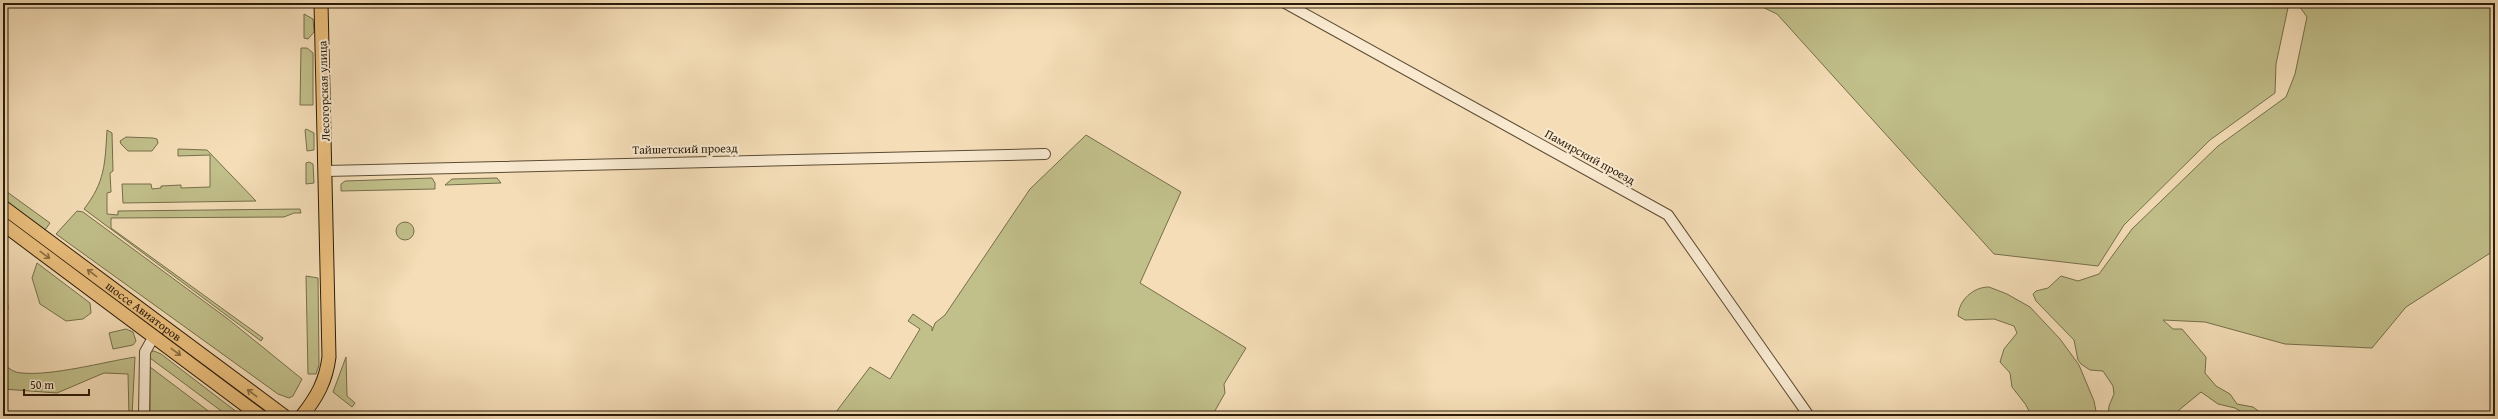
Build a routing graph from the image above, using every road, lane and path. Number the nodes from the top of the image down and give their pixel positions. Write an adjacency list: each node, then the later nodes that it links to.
1 (1285, 3): 12 (street, Памирский проезд)
2 (321, 7): 4 (main road, Лесогорская улица)
3 (1045, 154): 4 (street, Тайшетский проезд)
4 (326, 171): 11 (main road, Лесогорская улица)
5 (3, 207): 10 (main road, шоссе Авиаторов, one-way to 5)
6 (3, 224): 7 (main road, шоссе Авиаторов, one-way to 7)
7 (154, 336): 8 (street); 9 (main road, шоссе Авиаторов, one-way to 9)
8 (144, 416)
9 (260, 416)
10 (284, 416)
11 (302, 416)
12 (1809, 416)

